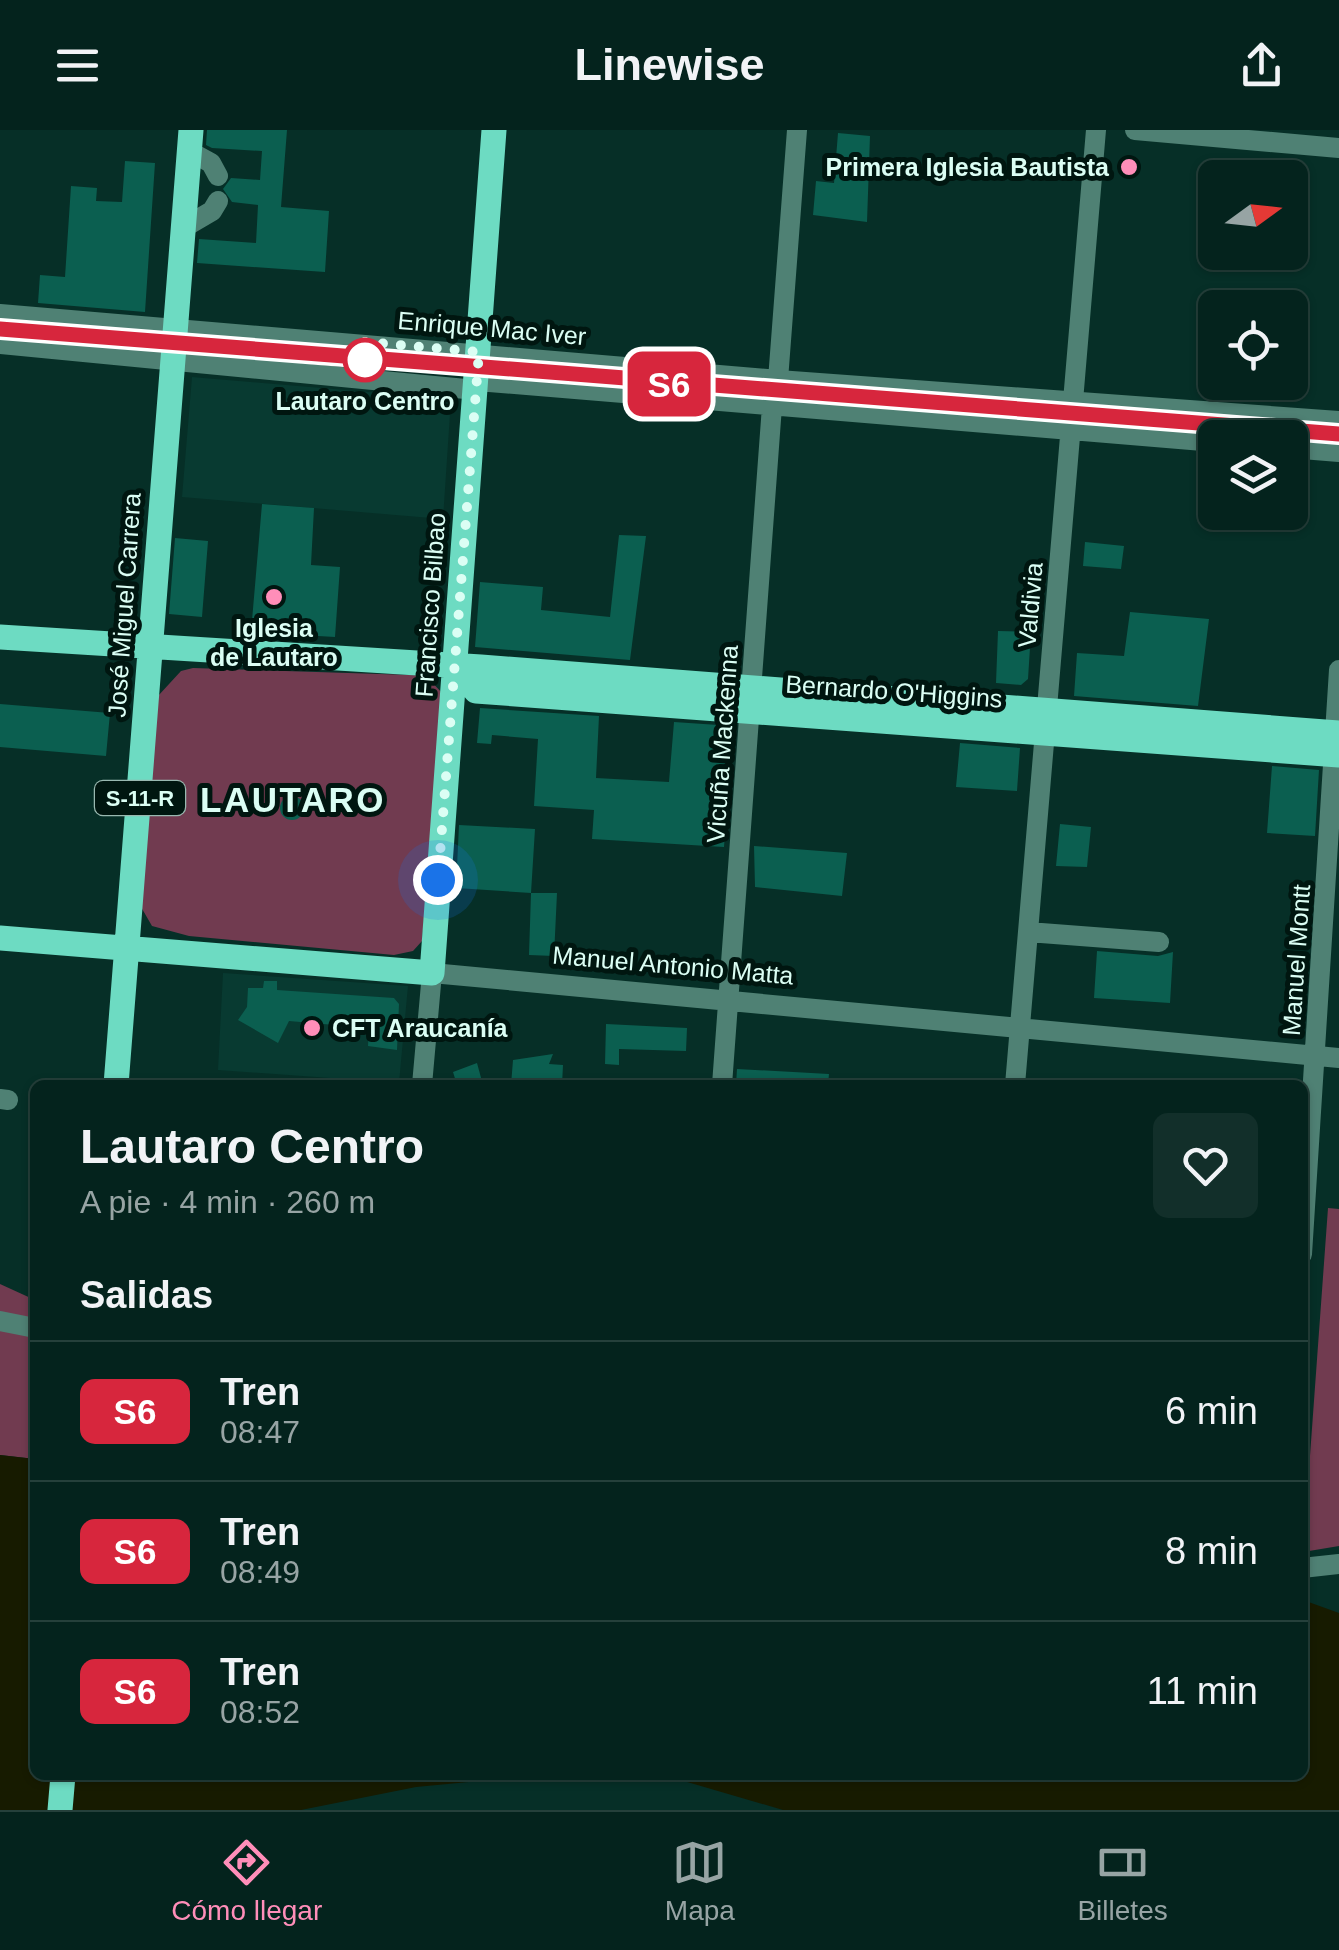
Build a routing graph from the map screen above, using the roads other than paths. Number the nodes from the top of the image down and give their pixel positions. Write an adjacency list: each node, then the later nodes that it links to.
1 (494, 130): 13 (main road, Francisco Bilbao)
2 (798, 130): 15 (street)
3 (1096, 130): 17 (street, Valdivia)
4 (1135, 130): 6 (street)
5 (190, 140): 7 (street); 9 (main road, José Miguel Carrera)
6 (1339, 148)
7 (218, 176)
8 (218, 201): 9 (street)
9 (183, 228): 11 (main road, José Miguel Carrera)
10 (0, 314): 11 (street, Enrique Mac Iver)
11 (176, 325): 13 (street, Enrique Mac Iver); 14 (main road, José Miguel Carrera)
12 (0, 344): 14 (street)
13 (479, 352): 15 (street, Enrique Mac Iver); 16 (main road, Francisco Bilbao)
14 (173, 360): 16 (street); 25 (main road, José Miguel Carrera)
15 (778, 380): 17 (street, Enrique Mac Iver)
16 (476, 386): 18 (street); 26 (main road, Francisco Bilbao)
17 (1073, 403): 19 (street, Enrique Mac Iver); 20 (street, Valdivia)
18 (772, 406): 20 (street); 28 (street, Vicuña Mackenna)
19 (1339, 421)
20 (1070, 433): 21 (street); 29 (street, Valdivia)
21 (1198, 441)
22 (1308, 449): 23 (street)
23 (1339, 452)
24 (0, 637): 25 (main road, Bernardo O'Higgins)
25 (150, 650): 26 (main road, Bernardo O'Higgins); 34 (main road, José Miguel Carrera / S-11-R)
26 (456, 668): 28 (main road, Bernardo O'Higgins); 35 (main road, Francisco Bilbao)
27 (1339, 670): 30 (street, Manuel Montt)
28 (750, 700): 29 (main road, Bernardo O'Higgins); 36 (street, Vicuña Mackenna)
29 (1046, 721): 30 (main road, Bernardo O'Higgins); 31 (street, Valdivia)
30 (1337, 744): 38 (street, Manuel Montt)
31 (1028, 932): 33 (street); 37 (street, Valdivia)
32 (0, 938): 34 (main road, Manuel Antonio Matta)
33 (1159, 942)
34 (129, 947): 35 (main road, Manuel Antonio Matta); 40 (main road, José Miguel Carrera / S-11-R)
35 (432, 973): 36 (street, Manuel Antonio Matta); 41 (street, Francisco Bilbao)
36 (728, 1000): 37 (street, Manuel Antonio Matta); 42 (street, Vicuña Mackenna)
37 (1020, 1028): 38 (street, Manuel Antonio Matta); 43 (street, Valdivia)
38 (1315, 1056): 39 (street, Manuel Antonio Matta); 44 (street, Manuel Montt)
39 (1339, 1058)
40 (116, 1080)
41 (422, 1080)
42 (722, 1080)
43 (1015, 1080)
44 (1308, 1163)
45 (0, 1321): 46 (street)
46 (30, 1327)
47 (1339, 1564): 48 (street)
48 (1308, 1567)
49 (63, 1780): 50 (main road)
50 (60, 1810)

